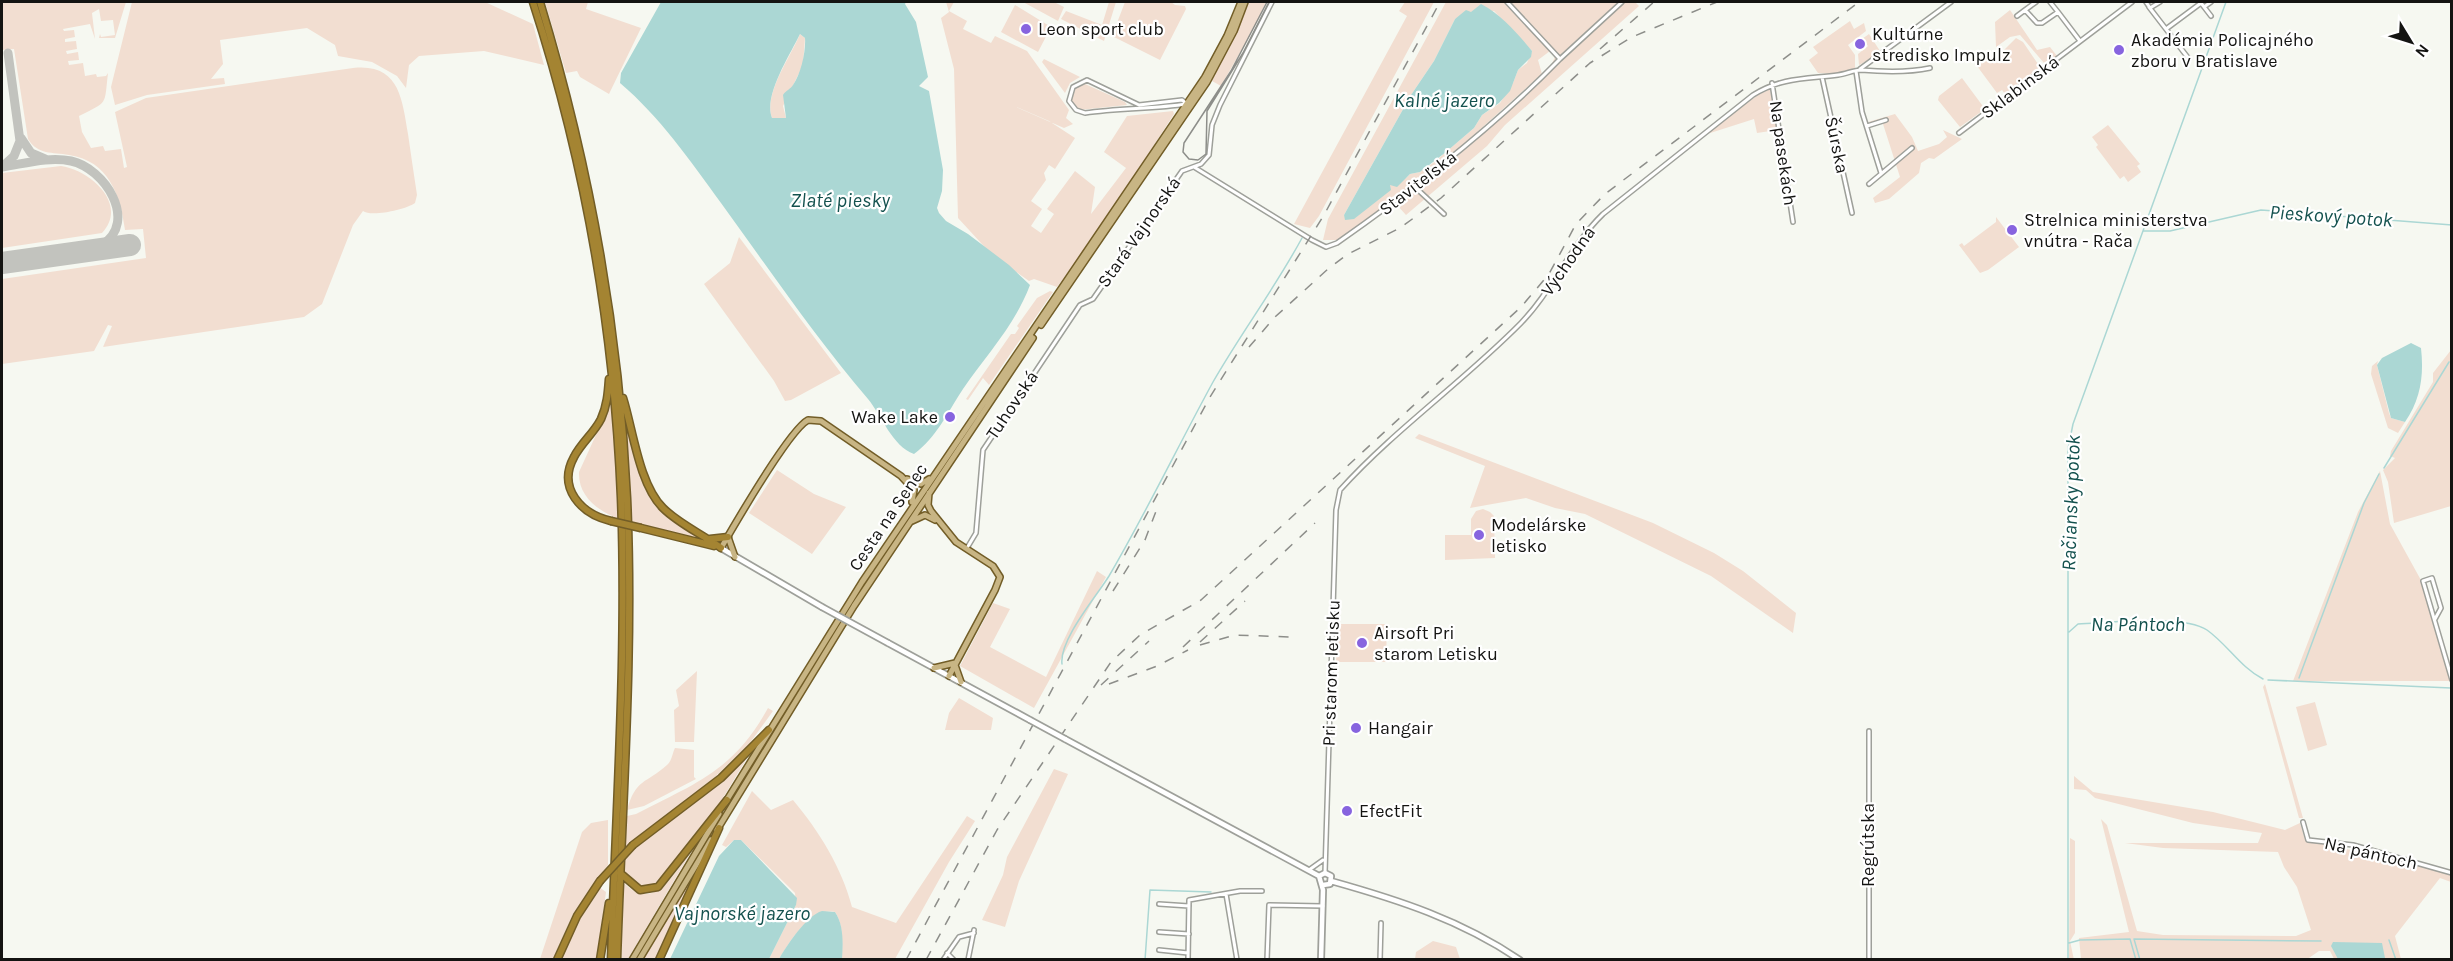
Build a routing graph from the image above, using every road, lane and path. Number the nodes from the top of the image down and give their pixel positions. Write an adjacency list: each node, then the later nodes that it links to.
1 (533, 2): 47 (highway)
2 (540, 2): 48 (highway)
3 (1241, 2): 31 (main road, Cesta na Senec)
4 (1245, 2): 30 (main road, Cesta na Senec)
5 (1272, 2): 39 (street, Stará Vajnorská)
6 (1508, 2): 24 (street)
7 (1622, 2): 24 (street, Staviteľská)
8 (1951, 2): 27 (street)
9 (2036, 2): 18 (street)
10 (2050, 2): 19 (street)
11 (2132, 2): 23 (street, Sklabinská)
12 (2146, 2): 16 (street)
13 (2160, 2): 16 (street)
14 (2200, 2): 17 (street); 22 (street)
15 (2211, 2): 17 (street)
16 (2149, 7): 22 (street)
17 (2204, 7): 21 (street)
18 (2025, 10): 19 (street); 20 (street)
19 (2058, 12): 23 (street)
20 (2017, 16)
21 (2211, 16)
22 (2166, 29): 25 (street)
23 (2080, 41): 37 (street, Sklabinská)
24 (1560, 59): 42 (street, Staviteľská)
25 (2189, 59)
26 (1930, 68): 27 (street, Východná)
27 (1857, 70): 28 (street, Východná); 36 (street)
28 (1822, 77): 29 (street, Východná); 43 (street, Šúrska)
29 (1772, 83): 45 (street, Na pasekách); 51 (street, Východná)
30 (1196, 99): 31 (street); 33 (main road, Cesta na Senec)
31 (1187, 104): 32 (street); 32 (street); 33 (street, Cesta na Senec); 34 (main road, Cesta na Senec)
32 (1172, 106): 34 (street)
33 (1184, 117): 52 (main road, Cesta na Senec)
34 (1177, 119): 50 (main road, Cesta na Senec)
35 (1886, 120): 36 (street)
36 (1867, 126): 40 (street)
37 (1959, 133)
38 (1912, 148): 40 (street)
39 (1194, 167): 42 (street, Staviteľská); 46 (street, Stará Vajnorská)
40 (1881, 173): 41 (street)
41 (1869, 184)
42 (1416, 188): 44 (street)
43 (1852, 213)
44 (1444, 214)
45 (1793, 222)
46 (1080, 305): 59 (street, Tuhovská)
47 (611, 370): 58 (highway, bridge); 76 (highway)
48 (620, 388): 56 (highway); 76 (highway)
49 (901, 476): 50 (main road); 53 (main road); 57 (main road)
50 (933, 477): 53 (main road, Cesta na Senec)
51 (1341, 488): 72 (street, Pri starom letisku)
52 (929, 491): 54 (main road); 55 (main road, Cesta na Senec)
53 (909, 511): 67 (main road, Cesta na Senec)
54 (939, 522): 55 (main road); 59 (main road)
55 (906, 526): 71 (main road, Cesta na Senec)
56 (707, 537): 57 (highway); 58 (highway)
57 (728, 537): 58 (main road); 60 (main road)
58 (721, 548): 60 (main road)
59 (966, 549): 62 (main road)
60 (735, 557): 63 (main road, bridge)
61 (2434, 619): 61 (street); 65 (street)
62 (955, 663): 63 (main road); 64 (main road); 66 (main road)
63 (934, 668): 64 (main road)
64 (949, 676): 66 (main road)
65 (2451, 680)
66 (961, 682): 73 (main road, bridge)
67 (769, 730): 69 (main road, Cesta na Senec); 91 (highway, bridge)
68 (1869, 731): 107 (street, Regrútska)
69 (727, 800): 76 (highway); 95 (main road, Cesta na Senec)
70 (2302, 822): 75 (street, Na pántoch)
71 (719, 828): 96 (main road, Cesta na Senec); 97 (highway)
72 (1324, 859): 73 (street); 74 (street, Pri starom letisku)
73 (1308, 870): 77 (main road)
74 (1325, 873): 77 (main road); 78 (main road)
75 (2451, 873)
76 (617, 874): 92 (highway); 93 (highway); 94 (highway)
77 (1319, 876): 79 (main road)
78 (1331, 881): 79 (main road); 106 (main road)
79 (1323, 885): 84 (main road)
80 (1262, 891): 81 (street)
81 (1226, 894): 83 (street); 102 (street)
82 (1159, 904): 83 (street)
83 (1189, 906): 87 (street)
84 (1323, 906): 103 (street); 104 (main road)
85 (1381, 923): 105 (street)
86 (1159, 932): 87 (street)
87 (1189, 934): 90 (street)
88 (1159, 950): 90 (street)
89 (946, 953): 98 (street); 99 (street); 100 (street)
90 (1188, 953): 101 (street)
91 (557, 960)
92 (600, 960)
93 (611, 960)
94 (617, 960)
95 (632, 960)
96 (639, 960)
97 (659, 960)
98 (943, 960)
99 (954, 960)
100 (968, 960)
101 (1188, 960)
102 (1237, 960)
103 (1267, 960)
104 (1321, 960)
105 (1380, 960)
106 (1520, 960)
107 (1869, 960)

